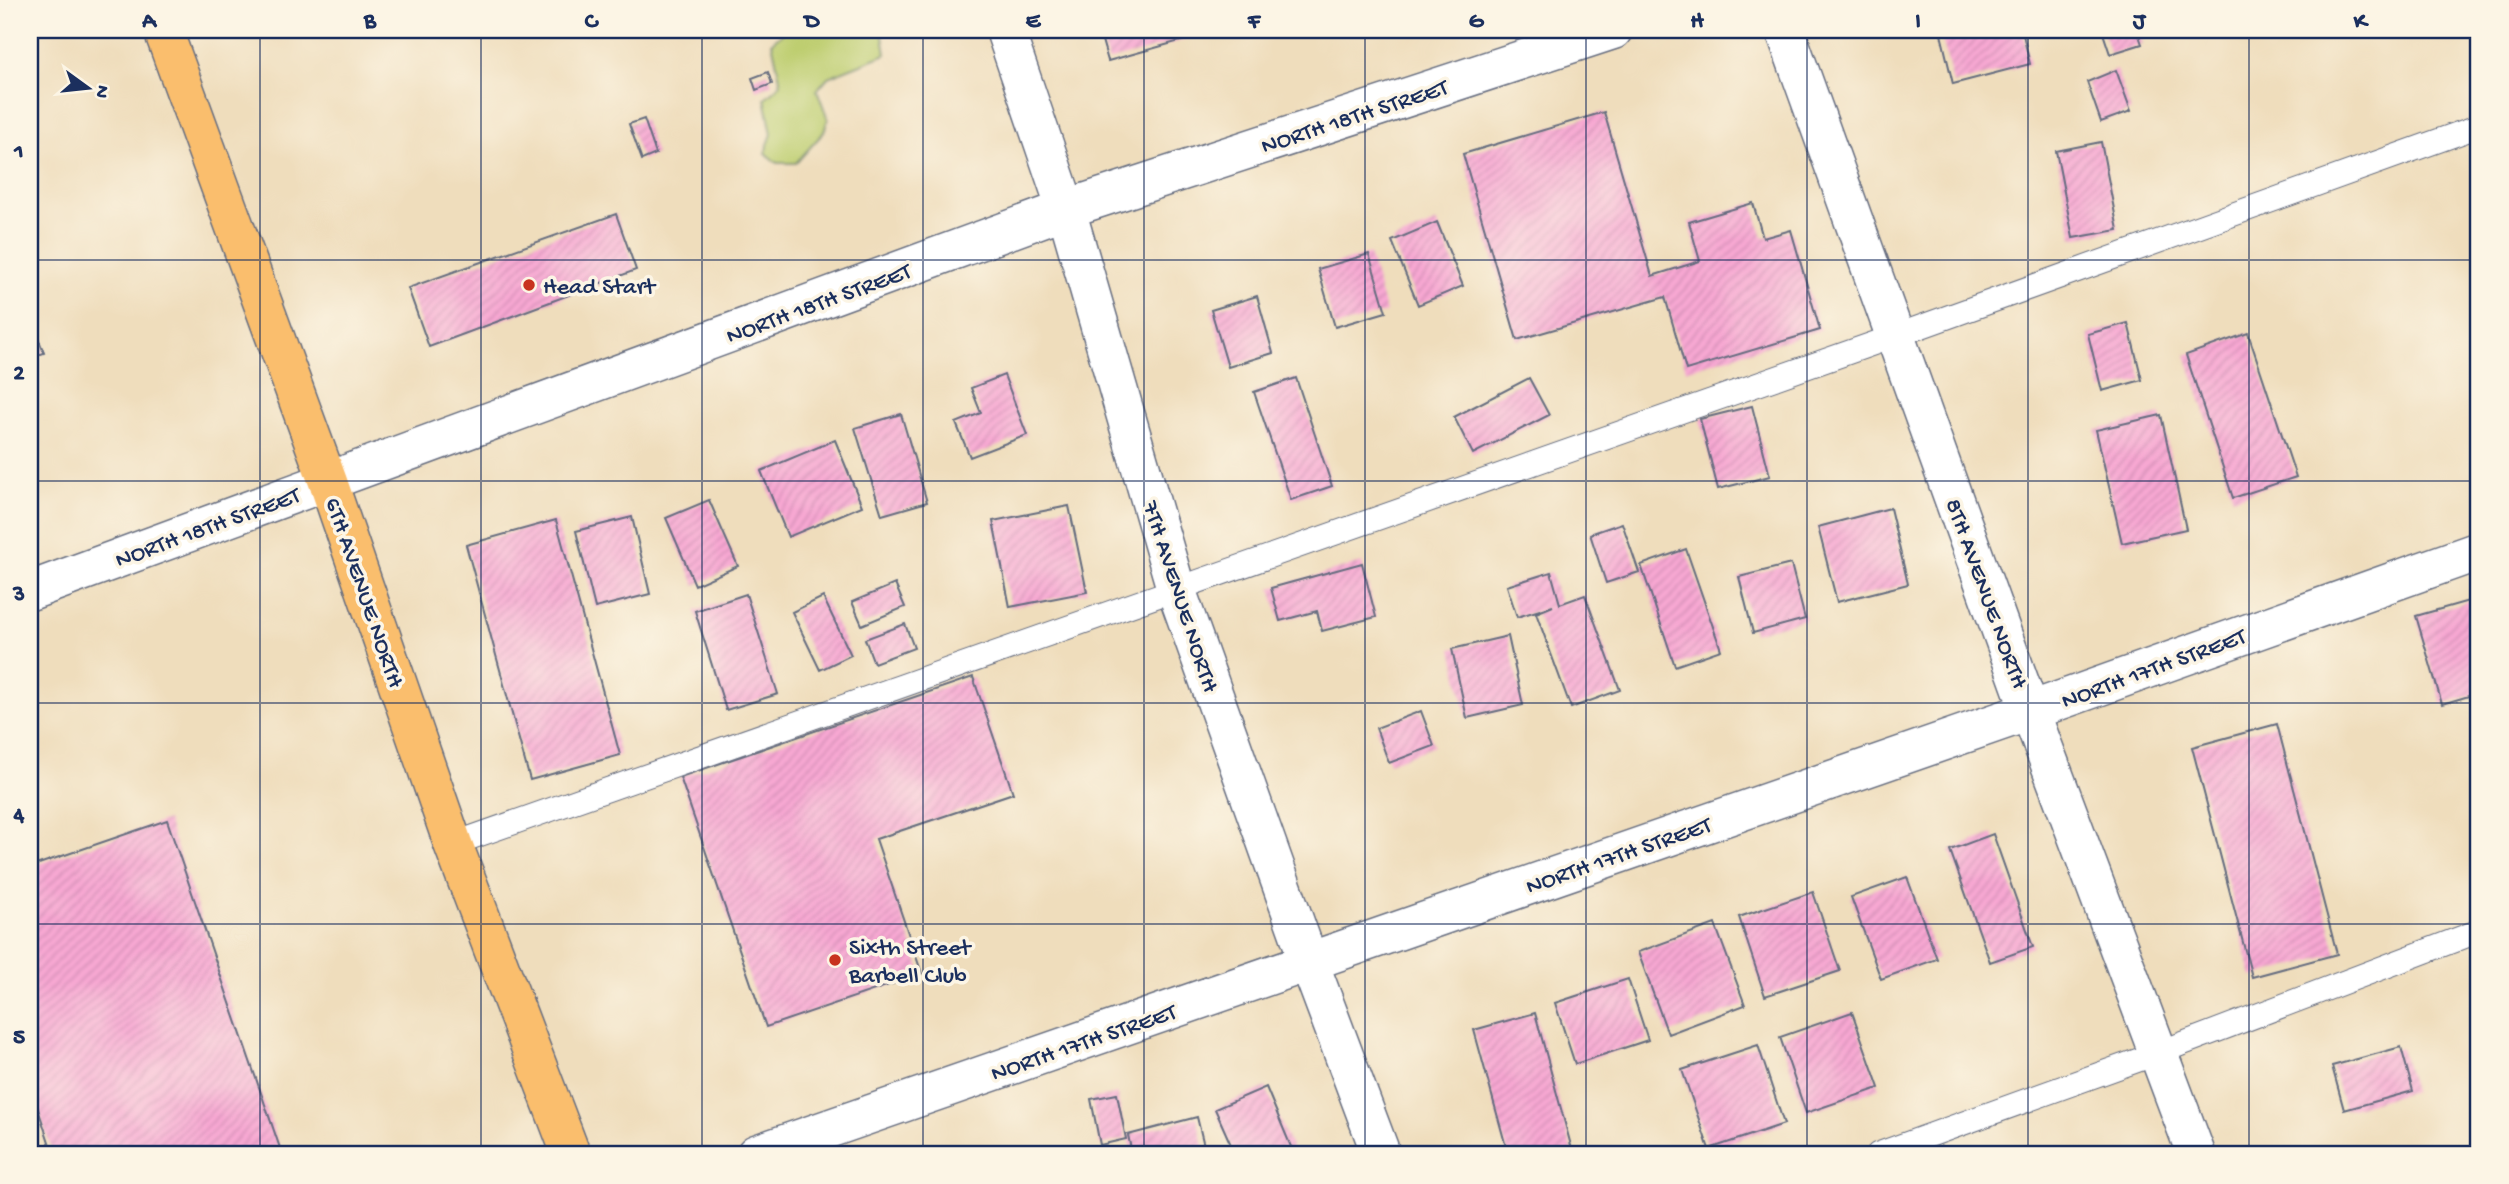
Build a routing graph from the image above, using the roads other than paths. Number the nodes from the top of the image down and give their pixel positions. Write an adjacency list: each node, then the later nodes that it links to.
1 (163, 30): 8 (main road, 6TH AVENUE NORTH)
2 (1005, 30): 6 (street, 7TH AVENUE NORTH)
3 (1613, 30): 6 (street, NORTH 18TH STREET)
4 (1785, 30): 7 (street, 8TH AVENUE NORTH)
5 (2479, 126): 7 (lane)
6 (1066, 209): 8 (street, NORTH 18TH STREET); 10 (street, 7TH AVENUE NORTH)
7 (1895, 336): 10 (lane); 12 (street, 8TH AVENUE NORTH)
8 (328, 482): 11 (street, NORTH 18TH STREET); 13 (main road, 6TH AVENUE NORTH)
9 (2479, 551): 12 (street, NORTH 17TH STREET)
10 (1176, 589): 13 (lane); 15 (street, 7TH AVENUE NORTH)
11 (30, 591)
12 (2030, 711): 15 (street, NORTH 17TH STREET); 16 (street, 8TH AVENUE NORTH)
13 (453, 844): 17 (main road, 6TH AVENUE NORTH)
14 (2479, 932): 16 (lane)
15 (1309, 962): 18 (street, NORTH 17TH STREET); 19 (street, 7TH AVENUE NORTH)
16 (2158, 1053): 20 (lane); 21 (street, 8TH AVENUE NORTH)
17 (571, 1154)
18 (756, 1154)
19 (1381, 1154)
20 (1878, 1154)
21 (2196, 1154)

